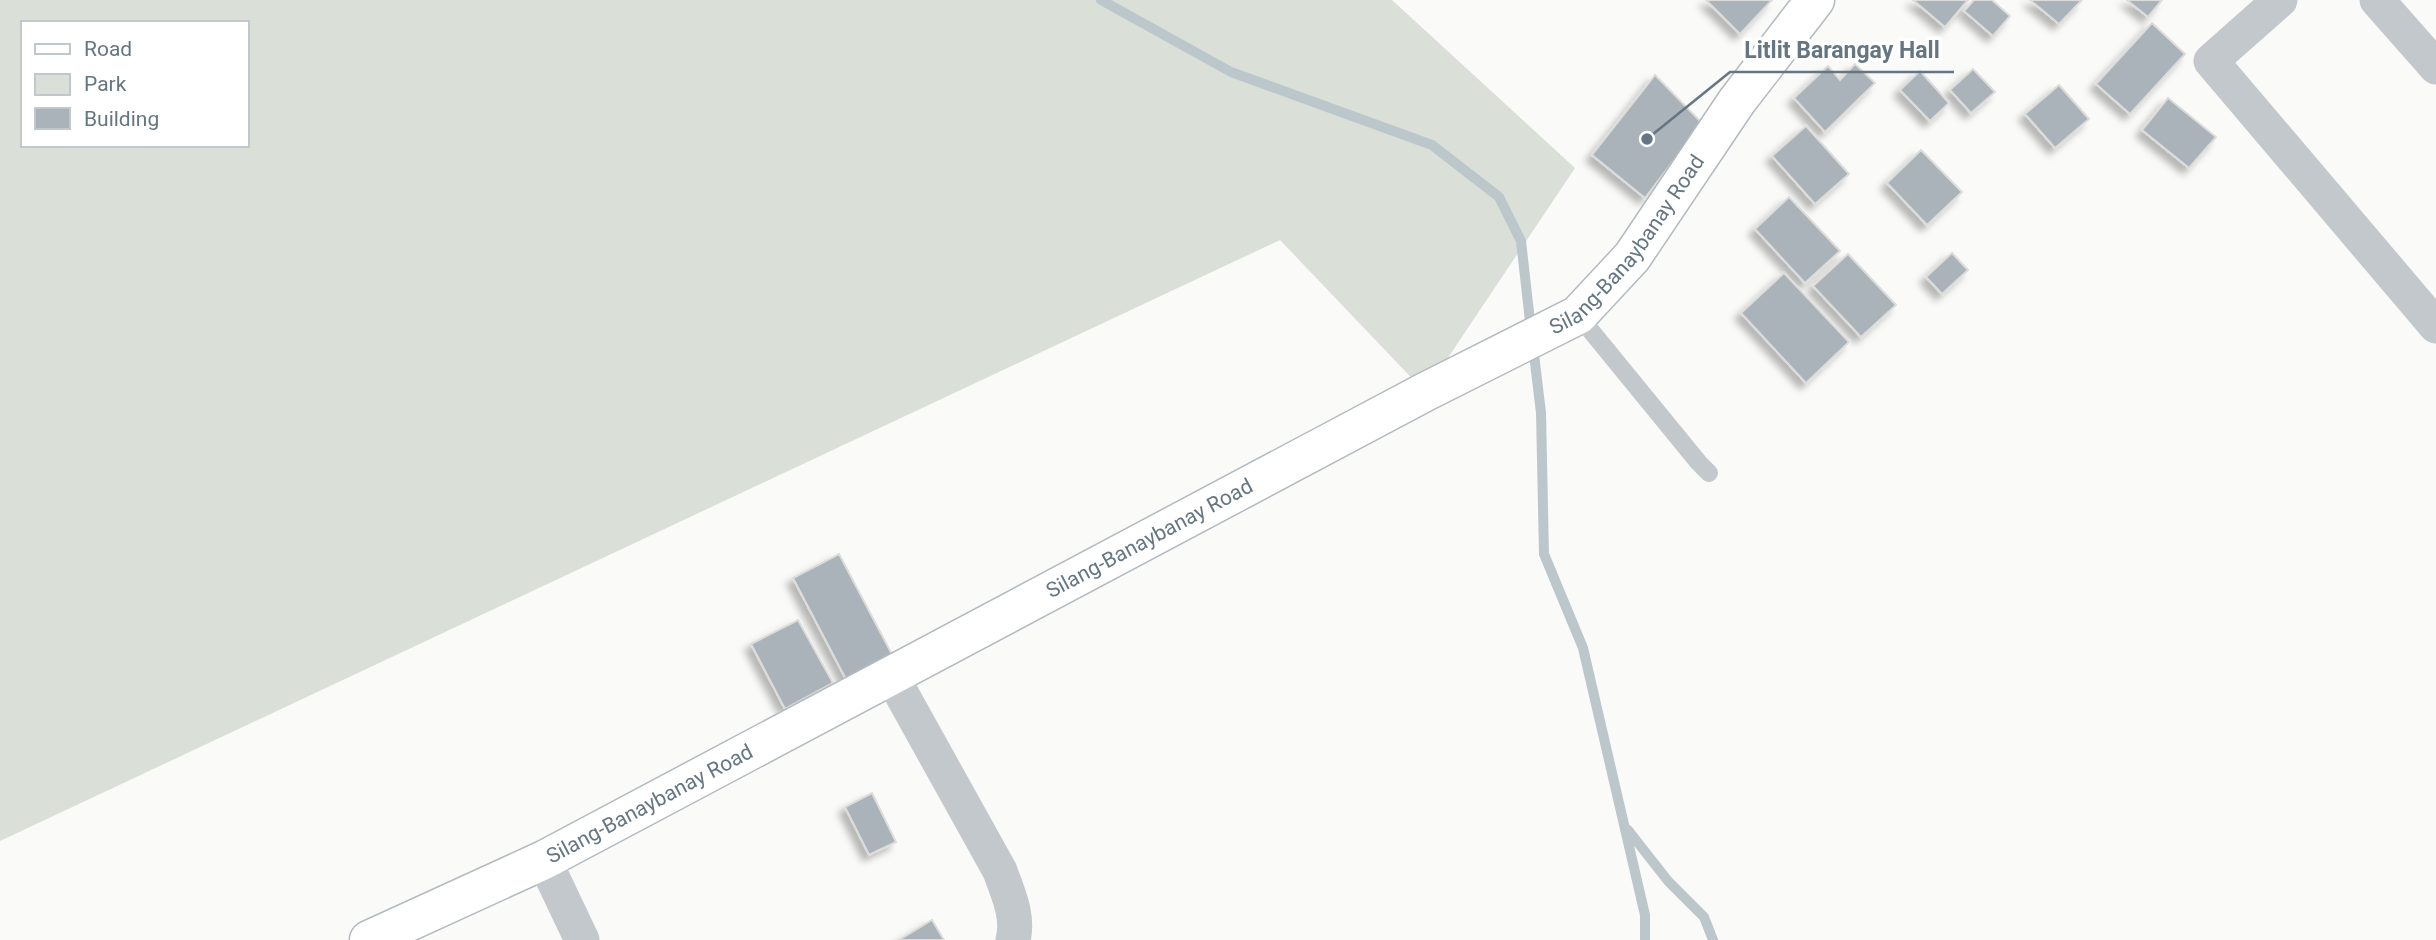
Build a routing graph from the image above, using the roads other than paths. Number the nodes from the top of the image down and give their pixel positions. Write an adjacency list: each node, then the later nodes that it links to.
1 (1815, 0): 5 (main road, Silang-Banaybanay Road)
2 (2280, 0): 6 (street)
3 (2376, 0): 4 (street)
4 (2436, 67)
5 (1567, 321): 7 (lane); 8 (main road, Silang-Banaybanay Road)
6 (2436, 326)
7 (1709, 472)
8 (891, 675): 9 (main road, Silang-Banaybanay Road); 12 (street)
9 (544, 859): 10 (main road, Silang-Banaybanay Road); 11 (street)
10 (369, 940)
11 (582, 940)
12 (1013, 940)

